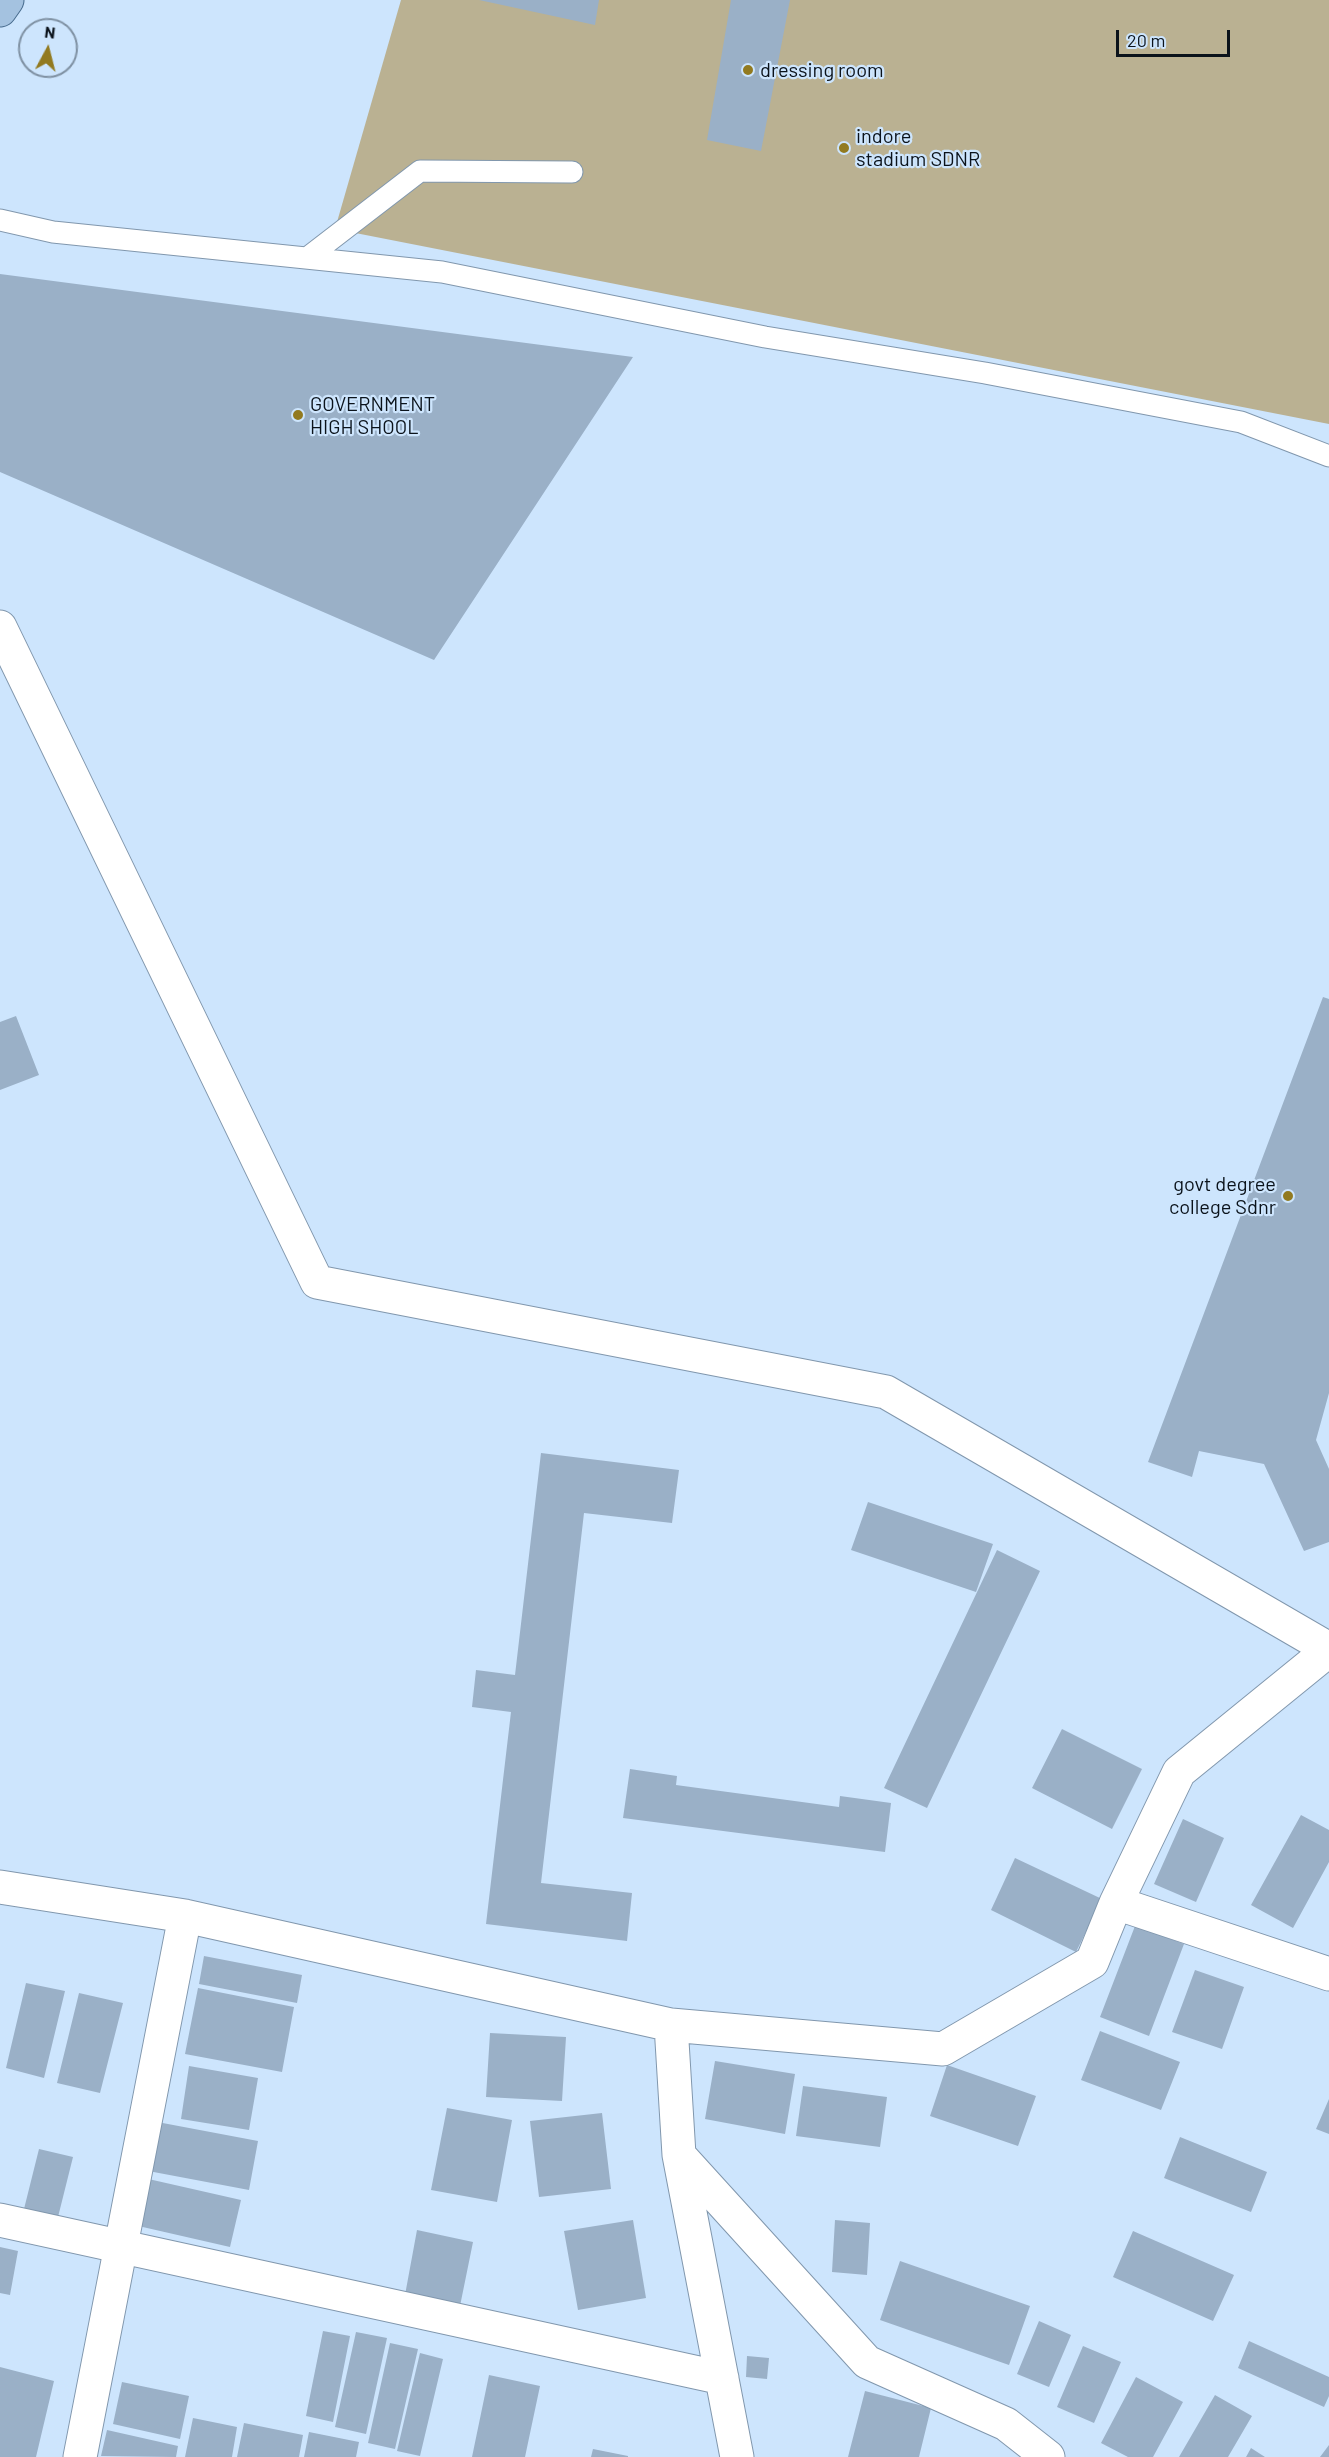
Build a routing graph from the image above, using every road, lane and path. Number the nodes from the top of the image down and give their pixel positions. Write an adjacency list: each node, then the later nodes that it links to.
1 (8, 0): 2 (main road)
2 (0, 10)
3 (572, 172): 5 (lane)
4 (0, 220): 5 (lane)
5 (307, 258): 6 (lane)
6 (1329, 456)
7 (0, 627): 8 (street)
8 (1329, 1649): 10 (street)
9 (0, 1887): 11 (street)
10 (1116, 1903): 12 (street); 13 (street)
11 (185, 1916): 13 (street); 16 (street)
12 (1329, 1974)
13 (671, 2025): 14 (street)
14 (679, 2155): 17 (street); 20 (street)
15 (0, 2220): 16 (street)
16 (119, 2246): 17 (street); 18 (street)
17 (722, 2378): 19 (street)
18 (80, 2457)
19 (737, 2457)
20 (1048, 2457)

